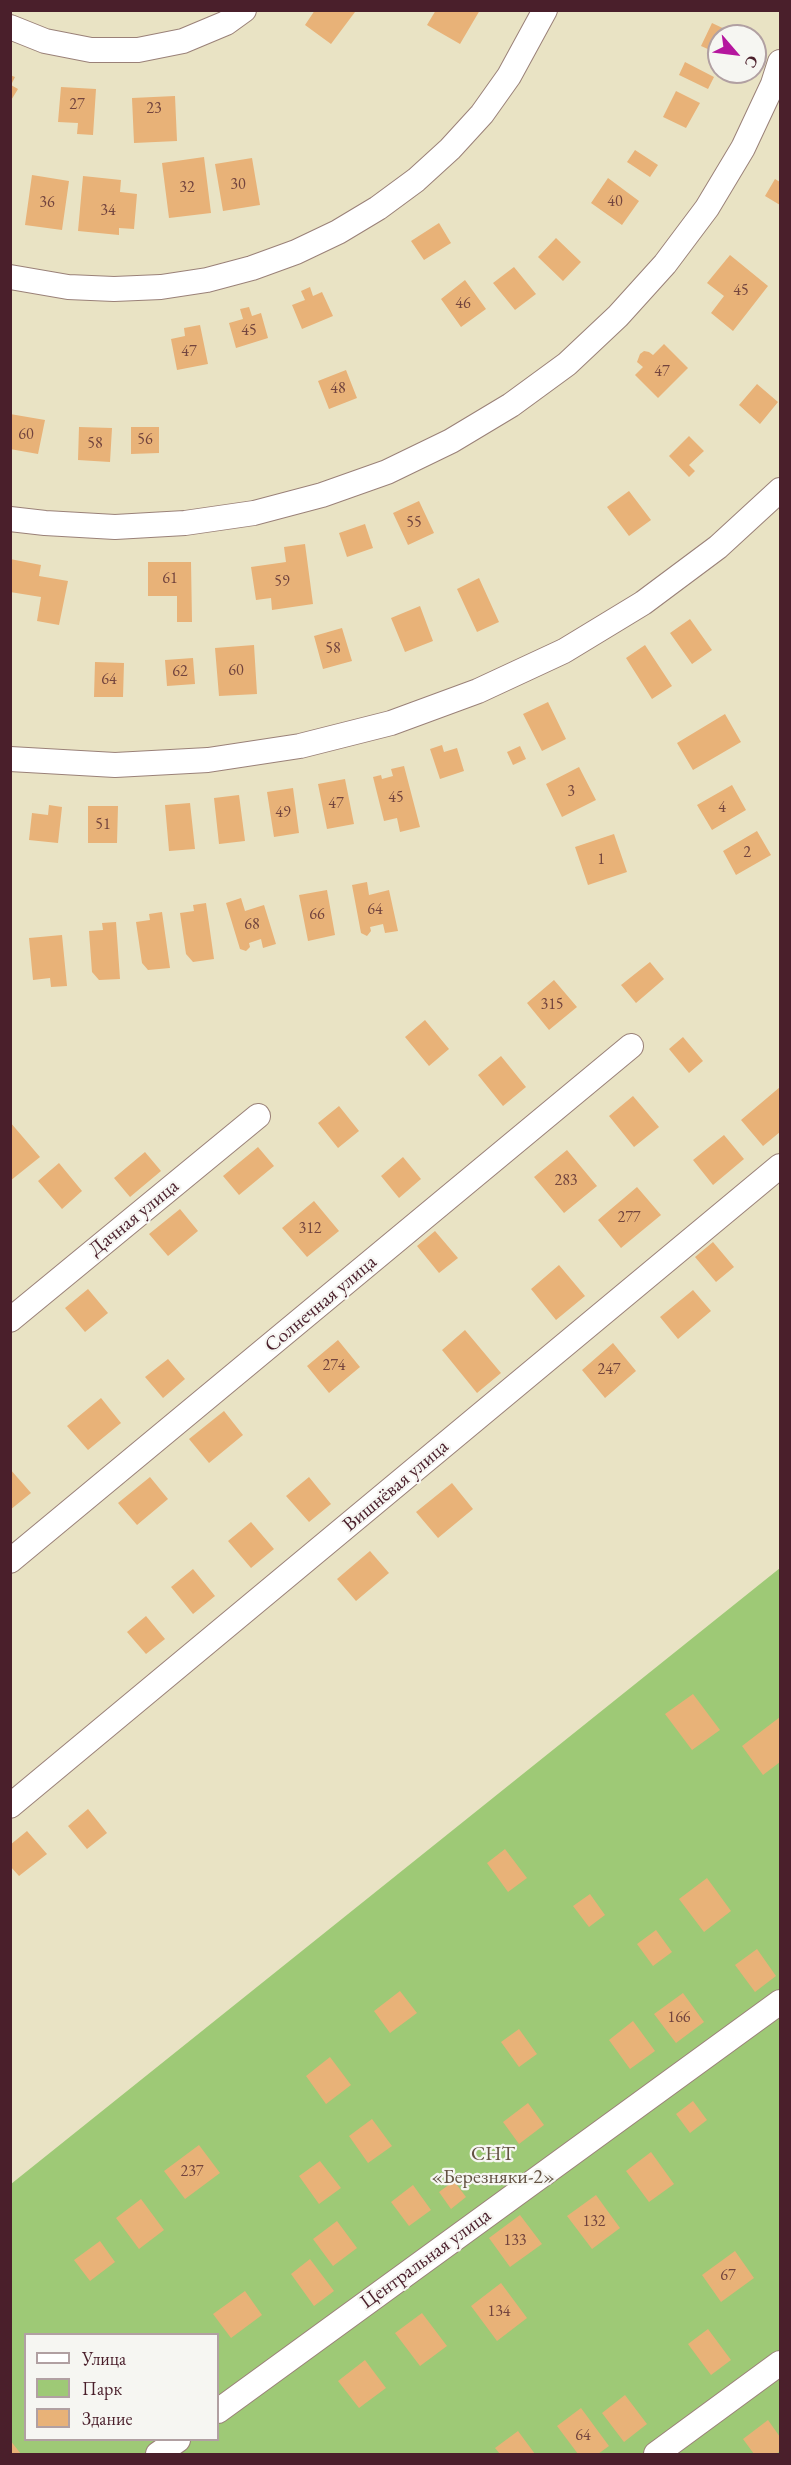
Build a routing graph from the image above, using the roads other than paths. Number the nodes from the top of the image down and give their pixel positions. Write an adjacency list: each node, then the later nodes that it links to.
1 (244, 10): 3 (street)
2 (545, 10): 5 (street)
3 (10, 27)
4 (780, 62): 7 (street)
5 (10, 277)
6 (780, 490): 8 (street)
7 (10, 519)
8 (10, 759)
9 (631, 1046): 13 (street, Солнечная улица)
10 (258, 1116): 12 (street, Дачная улица)
11 (780, 1166): 14 (street, Вишнёвая улица)
12 (10, 1320)
13 (10, 1561)
14 (10, 1806)
15 (780, 2002): 17 (street, Центральная улица)
16 (780, 2363): 20 (street)
17 (219, 2410)
18 (175, 2441): 19 (street)
19 (158, 2454)
20 (656, 2454)

